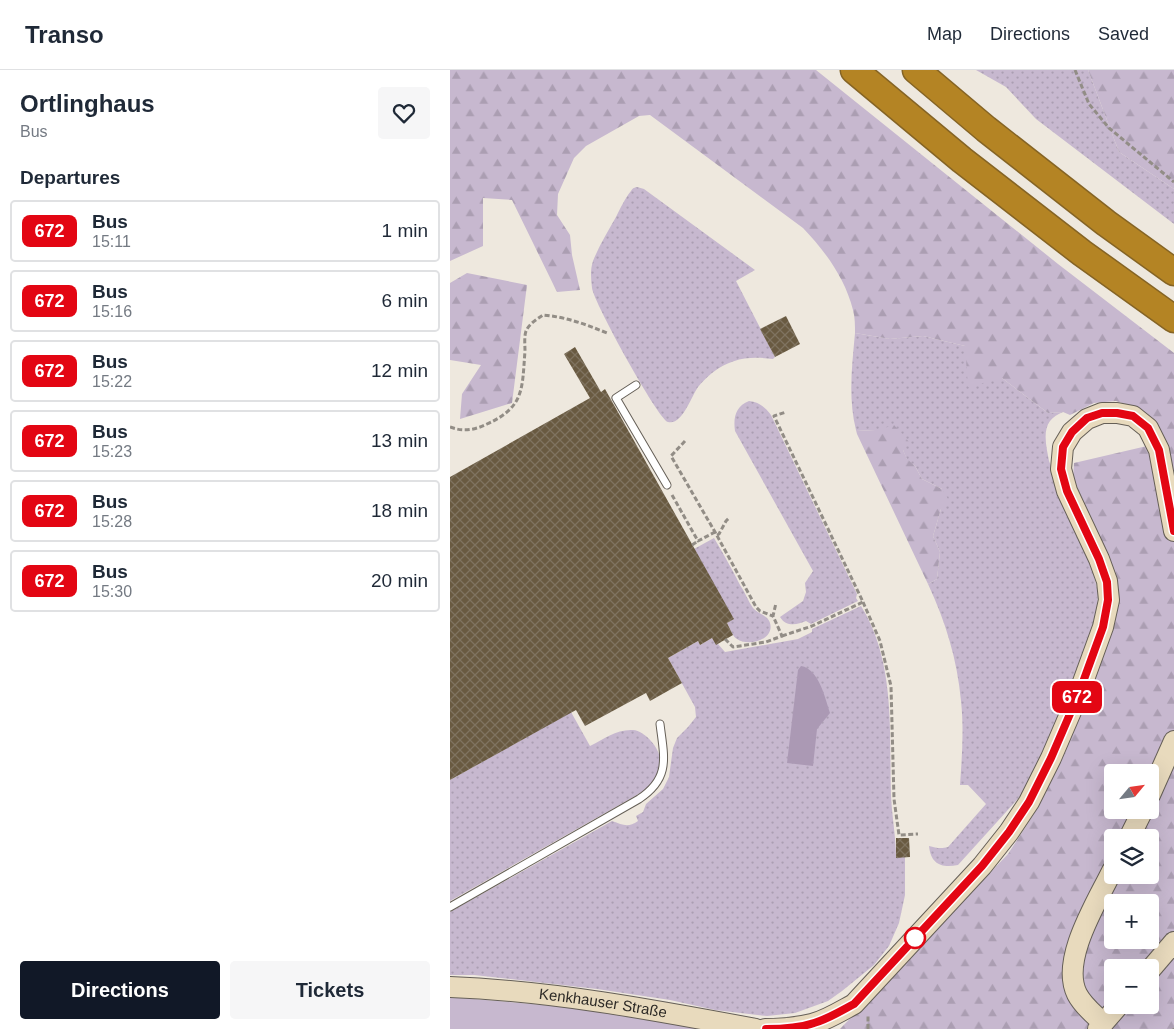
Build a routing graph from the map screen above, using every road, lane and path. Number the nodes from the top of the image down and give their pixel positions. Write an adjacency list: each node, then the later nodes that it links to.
1 (854, 70): 6 (highway)
2 (916, 70): 5 (highway)
3 (1075, 70): 4 (path)
4 (1174, 182)
5 (1174, 272)
6 (1174, 319)
7 (607, 333): 10 (path)
8 (636, 385): 12 (lane)
9 (786, 412): 19 (path)
10 (450, 427)
11 (685, 441): 16 (path)
12 (667, 486)
13 (672, 495): 17 (path)
14 (729, 518): 16 (path)
15 (1174, 531): 36 (street)
16 (716, 534): 17 (path); 21 (path)
17 (698, 541): 18 (path)
18 (692, 545)
19 (863, 602): 22 (path); 27 (path)
20 (776, 603): 21 (path)
21 (773, 616): 22 (path)
22 (782, 636): 23 (path)
23 (725, 639)
24 (660, 724): 29 (lane)
25 (1174, 741): 26 (street)
26 (1159, 775)
27 (918, 834)
28 (1106, 884): 34 (street)
29 (450, 907)
30 (1174, 942): 31 (street)
31 (1159, 960)
32 (450, 987): 35 (street, Kenkhauser Straße)
33 (1111, 1014): 34 (street)
34 (1100, 1026)
35 (756, 1029)
36 (765, 1029)

